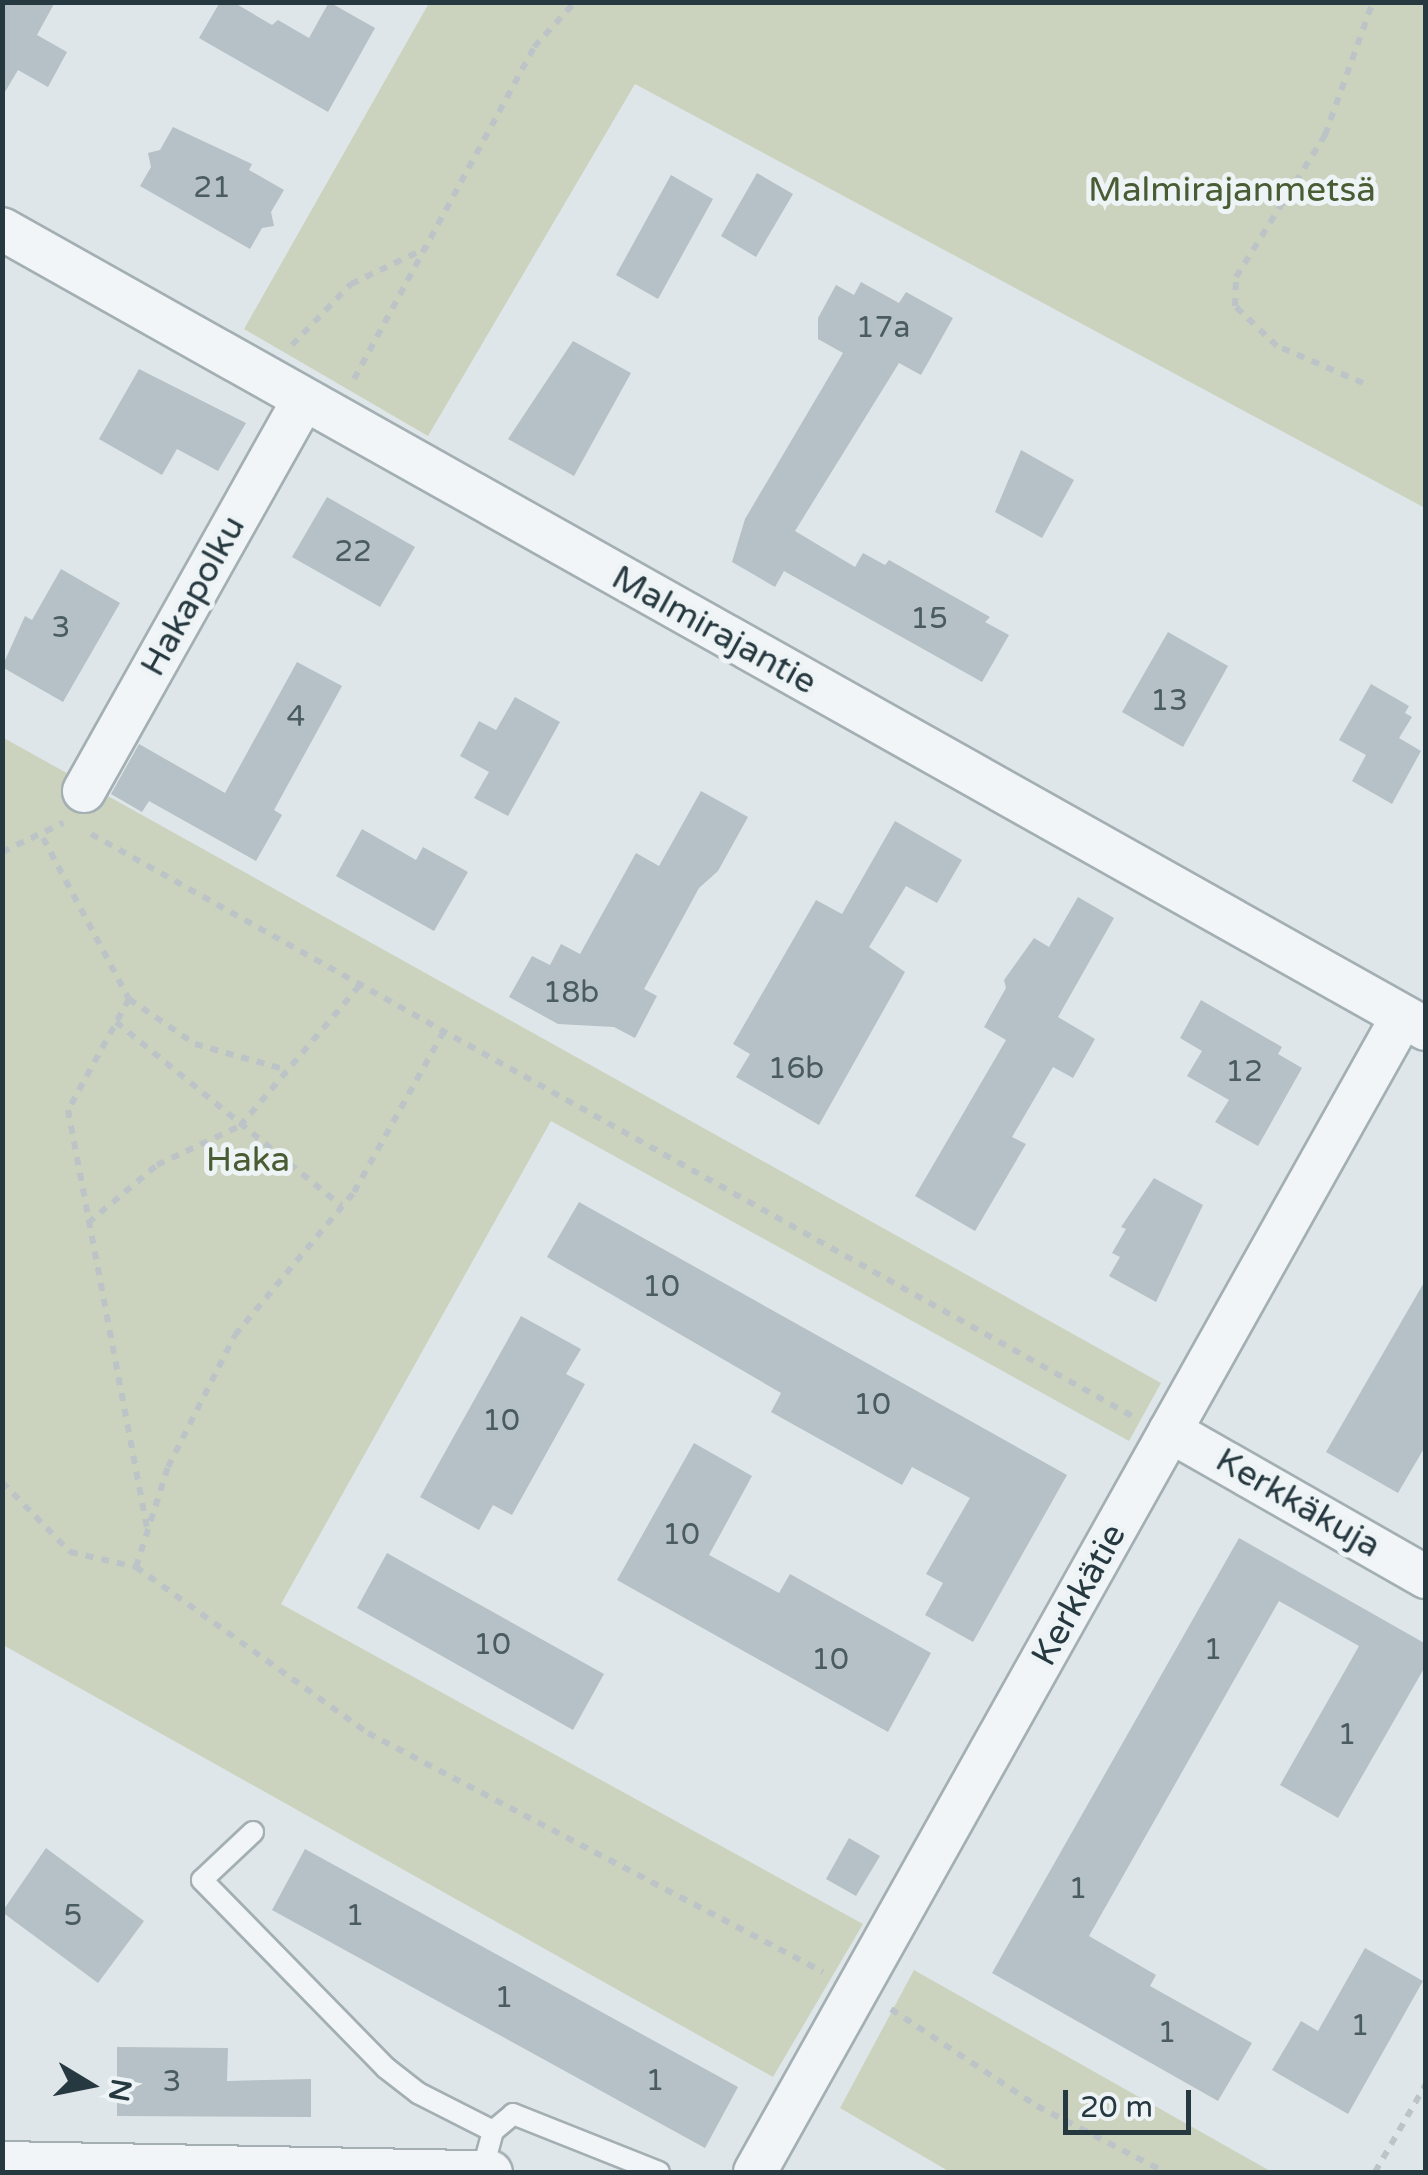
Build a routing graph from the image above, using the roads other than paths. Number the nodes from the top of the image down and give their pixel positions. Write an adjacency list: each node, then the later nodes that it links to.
1 (2, 230): 2 (street, Malmirajantie)
2 (318, 409): 3 (street, Hakapolku); 4 (street, Malmirajantie)
3 (84, 791)
4 (1414, 1023): 5 (street, Kerkkätie)
5 (1170, 1431): 6 (street, Kerkkäkuja); 11 (street, Kerkkätie)
6 (1426, 1577)
7 (253, 1832): 8 (lane)
8 (489, 2157): 9 (street); 10 (lane)
9 (2, 2163)
10 (659, 2172)
11 (755, 2172)

